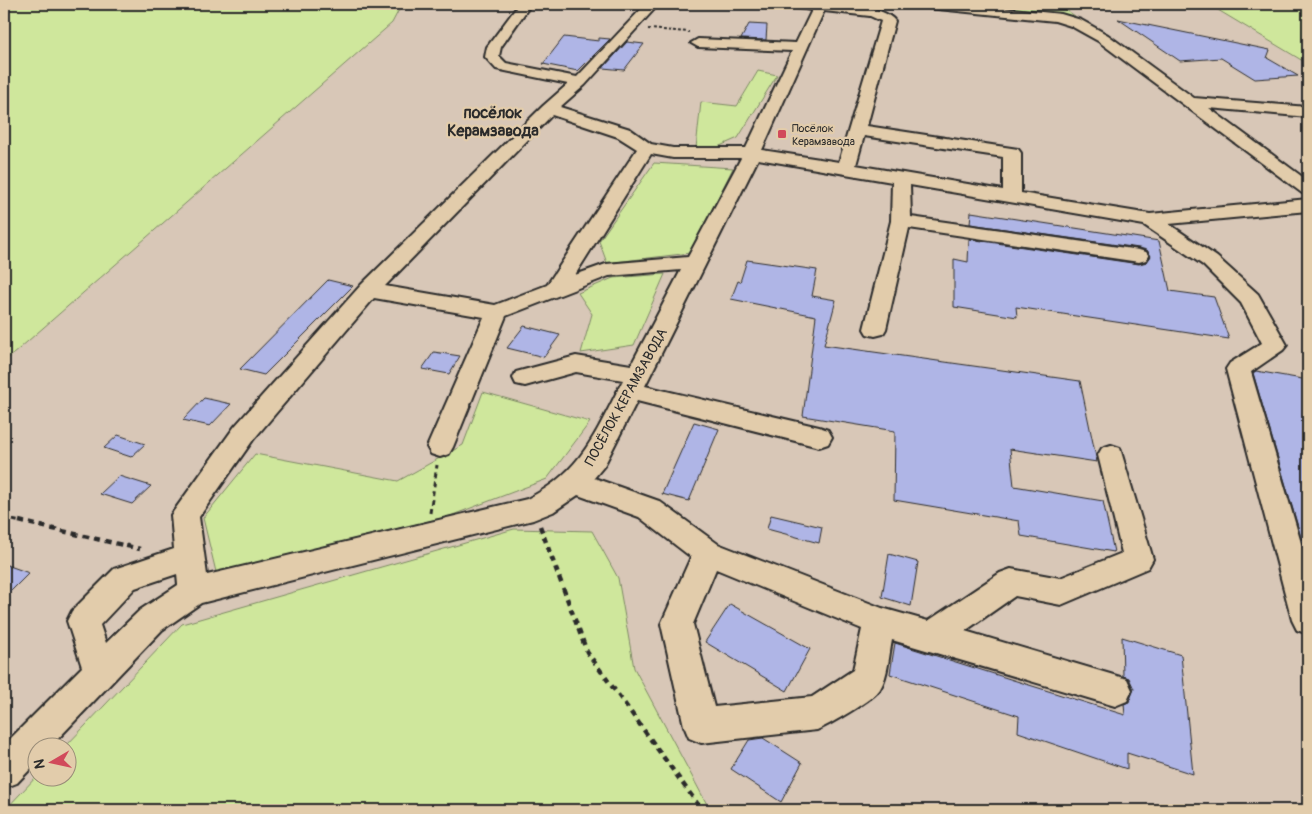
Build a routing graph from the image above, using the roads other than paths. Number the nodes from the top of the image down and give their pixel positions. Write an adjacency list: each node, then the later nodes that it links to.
1 (524, 4): 7 (street)
2 (653, 4): 7 (street)
3 (812, 4): 6 (street, ПОСЁЛОК КЕРАМЗАВОДА); 11 (street)
4 (928, 4): 8 (street)
5 (698, 43): 6 (street)
6 (801, 47): 13 (street, ПОСЁЛОК КЕРАМЗАВОДА)
7 (580, 82): 9 (street)
8 (1191, 102): 10 (street); 16 (street)
9 (549, 109): 12 (street); 23 (street)
10 (1308, 112)
11 (857, 130): 14 (street); 17 (street)
12 (646, 148): 13 (street); 24 (street)
13 (752, 154): 14 (street); 22 (street, ПОСЁЛОК КЕРАМЗАВОДА)
14 (846, 170): 15 (street)
15 (900, 179): 17 (street); 20 (street)
16 (1308, 189)
17 (1012, 197): 19 (street)
18 (1308, 205): 19 (street)
19 (1150, 220): 36 (street)
20 (901, 222): 21 (street); 26 (street)
21 (1139, 256)
22 (697, 263): 24 (street); 28 (street, ПОСЁЛОК КЕРАМЗАВОДА)
23 (369, 290): 25 (street); 34 (street)
24 (555, 290): 25 (street)
25 (497, 312): 30 (street)
26 (875, 329)
27 (525, 378): 28 (street)
28 (635, 383): 29 (street); 32 (street, ПОСЁЛОК КЕРАМЗАВОДА)
29 (819, 437)
30 (440, 447)
31 (1111, 455): 38 (street)
32 (576, 483): 33 (street); 35 (street, ПОСЁЛОК КЕРАМЗАВОДА)
33 (708, 554): 37 (street); 37 (street)
34 (190, 557): 35 (street); 39 (street)
35 (194, 591): 39 (street, ПОСЁЛОК КЕРАМЗАВОДА)
36 (1308, 620)
37 (880, 622): 38 (street)
38 (932, 636): 40 (street)
39 (100, 672): 41 (street, ПОСЁЛОК КЕРАМЗАВОДА)
40 (1115, 690)
41 (4, 770)

